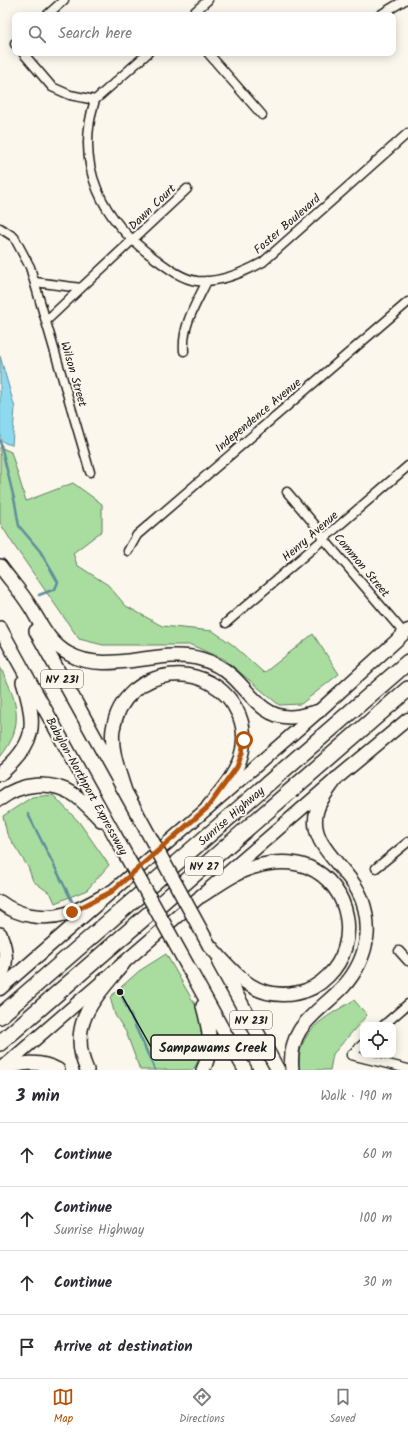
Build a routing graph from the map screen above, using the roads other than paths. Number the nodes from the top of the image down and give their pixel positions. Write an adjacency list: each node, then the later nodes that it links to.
1 (64, 0): 4 (street)
2 (208, 0): 5 (street)
3 (405, 0): 6 (street)
4 (50, 12)
5 (194, 12)
6 (385, 12)
7 (26, 56): 10 (street)
8 (145, 56): 10 (street)
9 (211, 56): 11 (street)
10 (95, 100): 15 (street, Foster Boulevard)
11 (262, 115)
12 (408, 133): 16 (street, Foster Boulevard)
13 (187, 190): 15 (street, Dawn Court)
14 (0, 228): 17 (street, Wilson Street)
15 (133, 241): 16 (street, Foster Boulevard); 18 (street, Dawn Court)
16 (207, 281): 21 (street)
17 (35, 282): 18 (street); 20 (street, Wilson Street)
18 (81, 288): 20 (street, Dawn Court)
19 (408, 302): 26 (street, Independence Avenue)
20 (46, 321): 23 (street, Wilson Street)
21 (184, 351)
22 (408, 466): 25 (street, Henry Avenue)
23 (90, 472)
24 (287, 492): 25 (street, Common Street)
25 (324, 539): 28 (street, Henry Avenue); 30 (street, Common Street)
26 (128, 551)
27 (0, 567): 34 (main road); 38 (main road, NY 231)
28 (226, 622)
29 (0, 628): 31 (main road, Babylon-Northport Expressway / NY 231)
30 (406, 631): 34 (main road, Sunrise Highway)
31 (15, 655): 36 (main road); 41 (main road, Babylon-Northport Expressway / NY 231)
32 (408, 662): 56 (highway, Sunrise Highway / NY 27)
33 (408, 689): 58 (highway, Sunrise Highway / NY 27)
34 (320, 711): 40 (main road, Sunrise Highway)
35 (408, 719): 37 (main road)
36 (0, 774)
37 (336, 780): 45 (main road); 69 (main road)
38 (124, 791): 40 (main road); 48 (main road, NY 231, bridge)
39 (0, 799): 41 (main road)
40 (208, 807): 44 (main road, Sunrise Highway)
41 (114, 834): 53 (main road, Babylon-Northport Expressway / NY 231, bridge)
42 (408, 842): 43 (street)
43 (376, 868)
44 (111, 892): 46 (main road); 54 (main road, Sunrise Highway)
45 (201, 896): 48 (main road); 51 (main road)
46 (0, 902)
47 (0, 934): 52 (main road)
48 (209, 945): 68 (main road, NY 231)
49 (399, 951): 50 (street)
50 (408, 962)
51 (123, 964): 63 (main road); 65 (main road)
52 (0, 977)
53 (197, 985): 66 (main road); 67 (main road, Babylon-Northport Expressway / NY 231)
54 (0, 989)
55 (408, 1004): 57 (street)
56 (0, 1016)
57 (387, 1022)
58 (0, 1043)
59 (360, 1047): 60 (street)
60 (360, 1057)
61 (363, 1058): 62 (street)
62 (408, 1069)
63 (1, 1070): 64 (main road)
64 (58, 1070)
65 (87, 1070)
66 (203, 1070)
67 (244, 1070)
68 (278, 1070)
69 (292, 1070)

